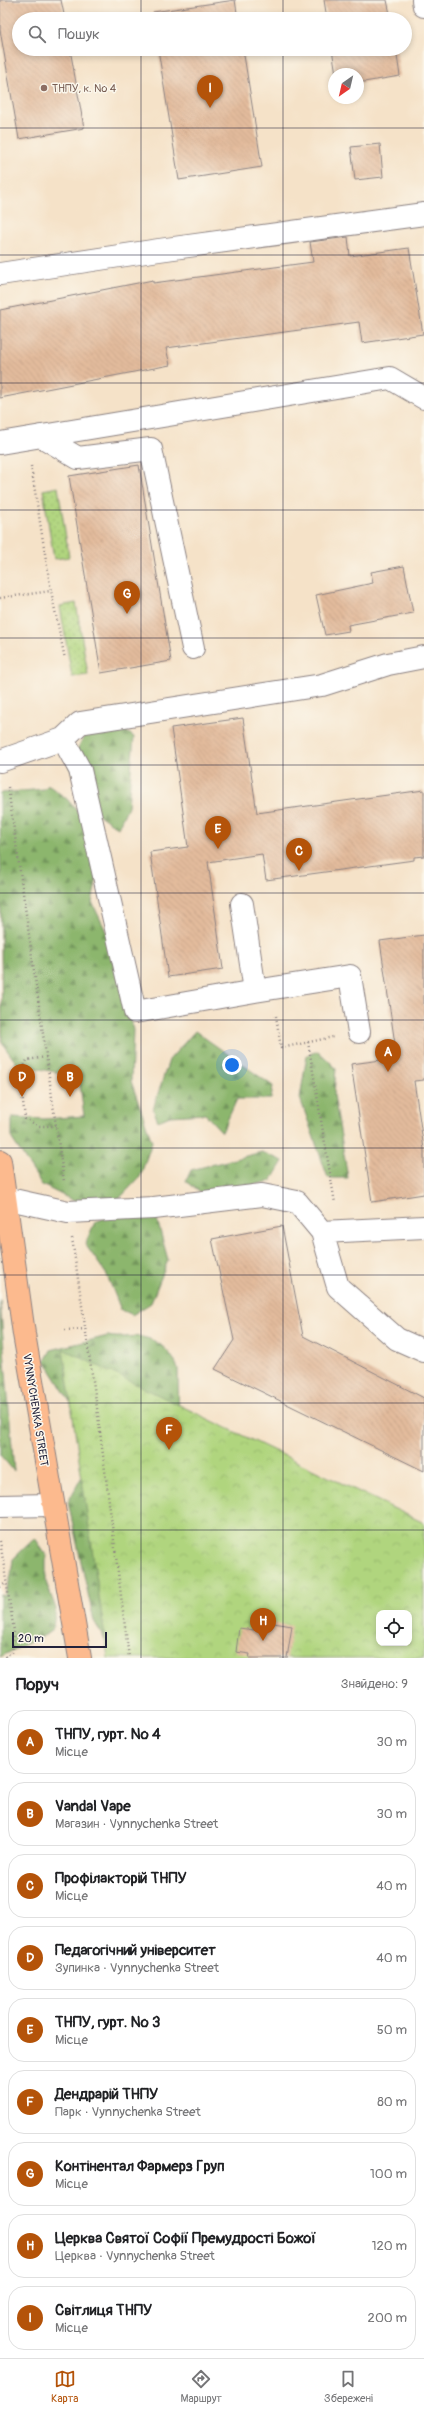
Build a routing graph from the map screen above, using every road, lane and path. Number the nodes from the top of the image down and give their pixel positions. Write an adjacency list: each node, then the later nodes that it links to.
1 (423, 0): 2 (lane)
2 (424, 6)
3 (424, 214): 4 (lane)
4 (0, 274)
5 (424, 398): 6 (lane)
6 (34, 437): 7 (lane); 8 (path); 10 (lane)
7 (0, 443)
8 (51, 591): 9 (path); 12 (path)
9 (0, 598)
10 (194, 648)
11 (424, 657): 13 (lane)
12 (65, 659)
13 (63, 739): 14 (lane); 16 (lane)
14 (0, 761)
15 (242, 904): 16 (lane)
16 (263, 989): 17 (lane); 18 (path)
17 (360, 1032): 18 (path)
18 (308, 1042): 23 (path)
19 (46, 1057): 20 (path)
20 (56, 1126)
21 (0, 1161): 22 (main road, VYNNYCHENKA STREET)
22 (2, 1197): 25 (lane); 29 (main road, VYNNYCHENKA STREET)
23 (336, 1207)
24 (424, 1227): 25 (lane)
25 (322, 1232): 28 (lane)
26 (85, 1329): 27 (path)
27 (65, 1330)
28 (424, 1351)
29 (52, 1505): 30 (lane); 36 (main road, VYNNYCHENKA STREET)
30 (0, 1506)
31 (0, 1540): 32 (path)
32 (6, 1583): 33 (path); 35 (path)
33 (0, 1587)
34 (124, 1620): 37 (path)
35 (3, 1658)
36 (80, 1658)
37 (129, 1658)

